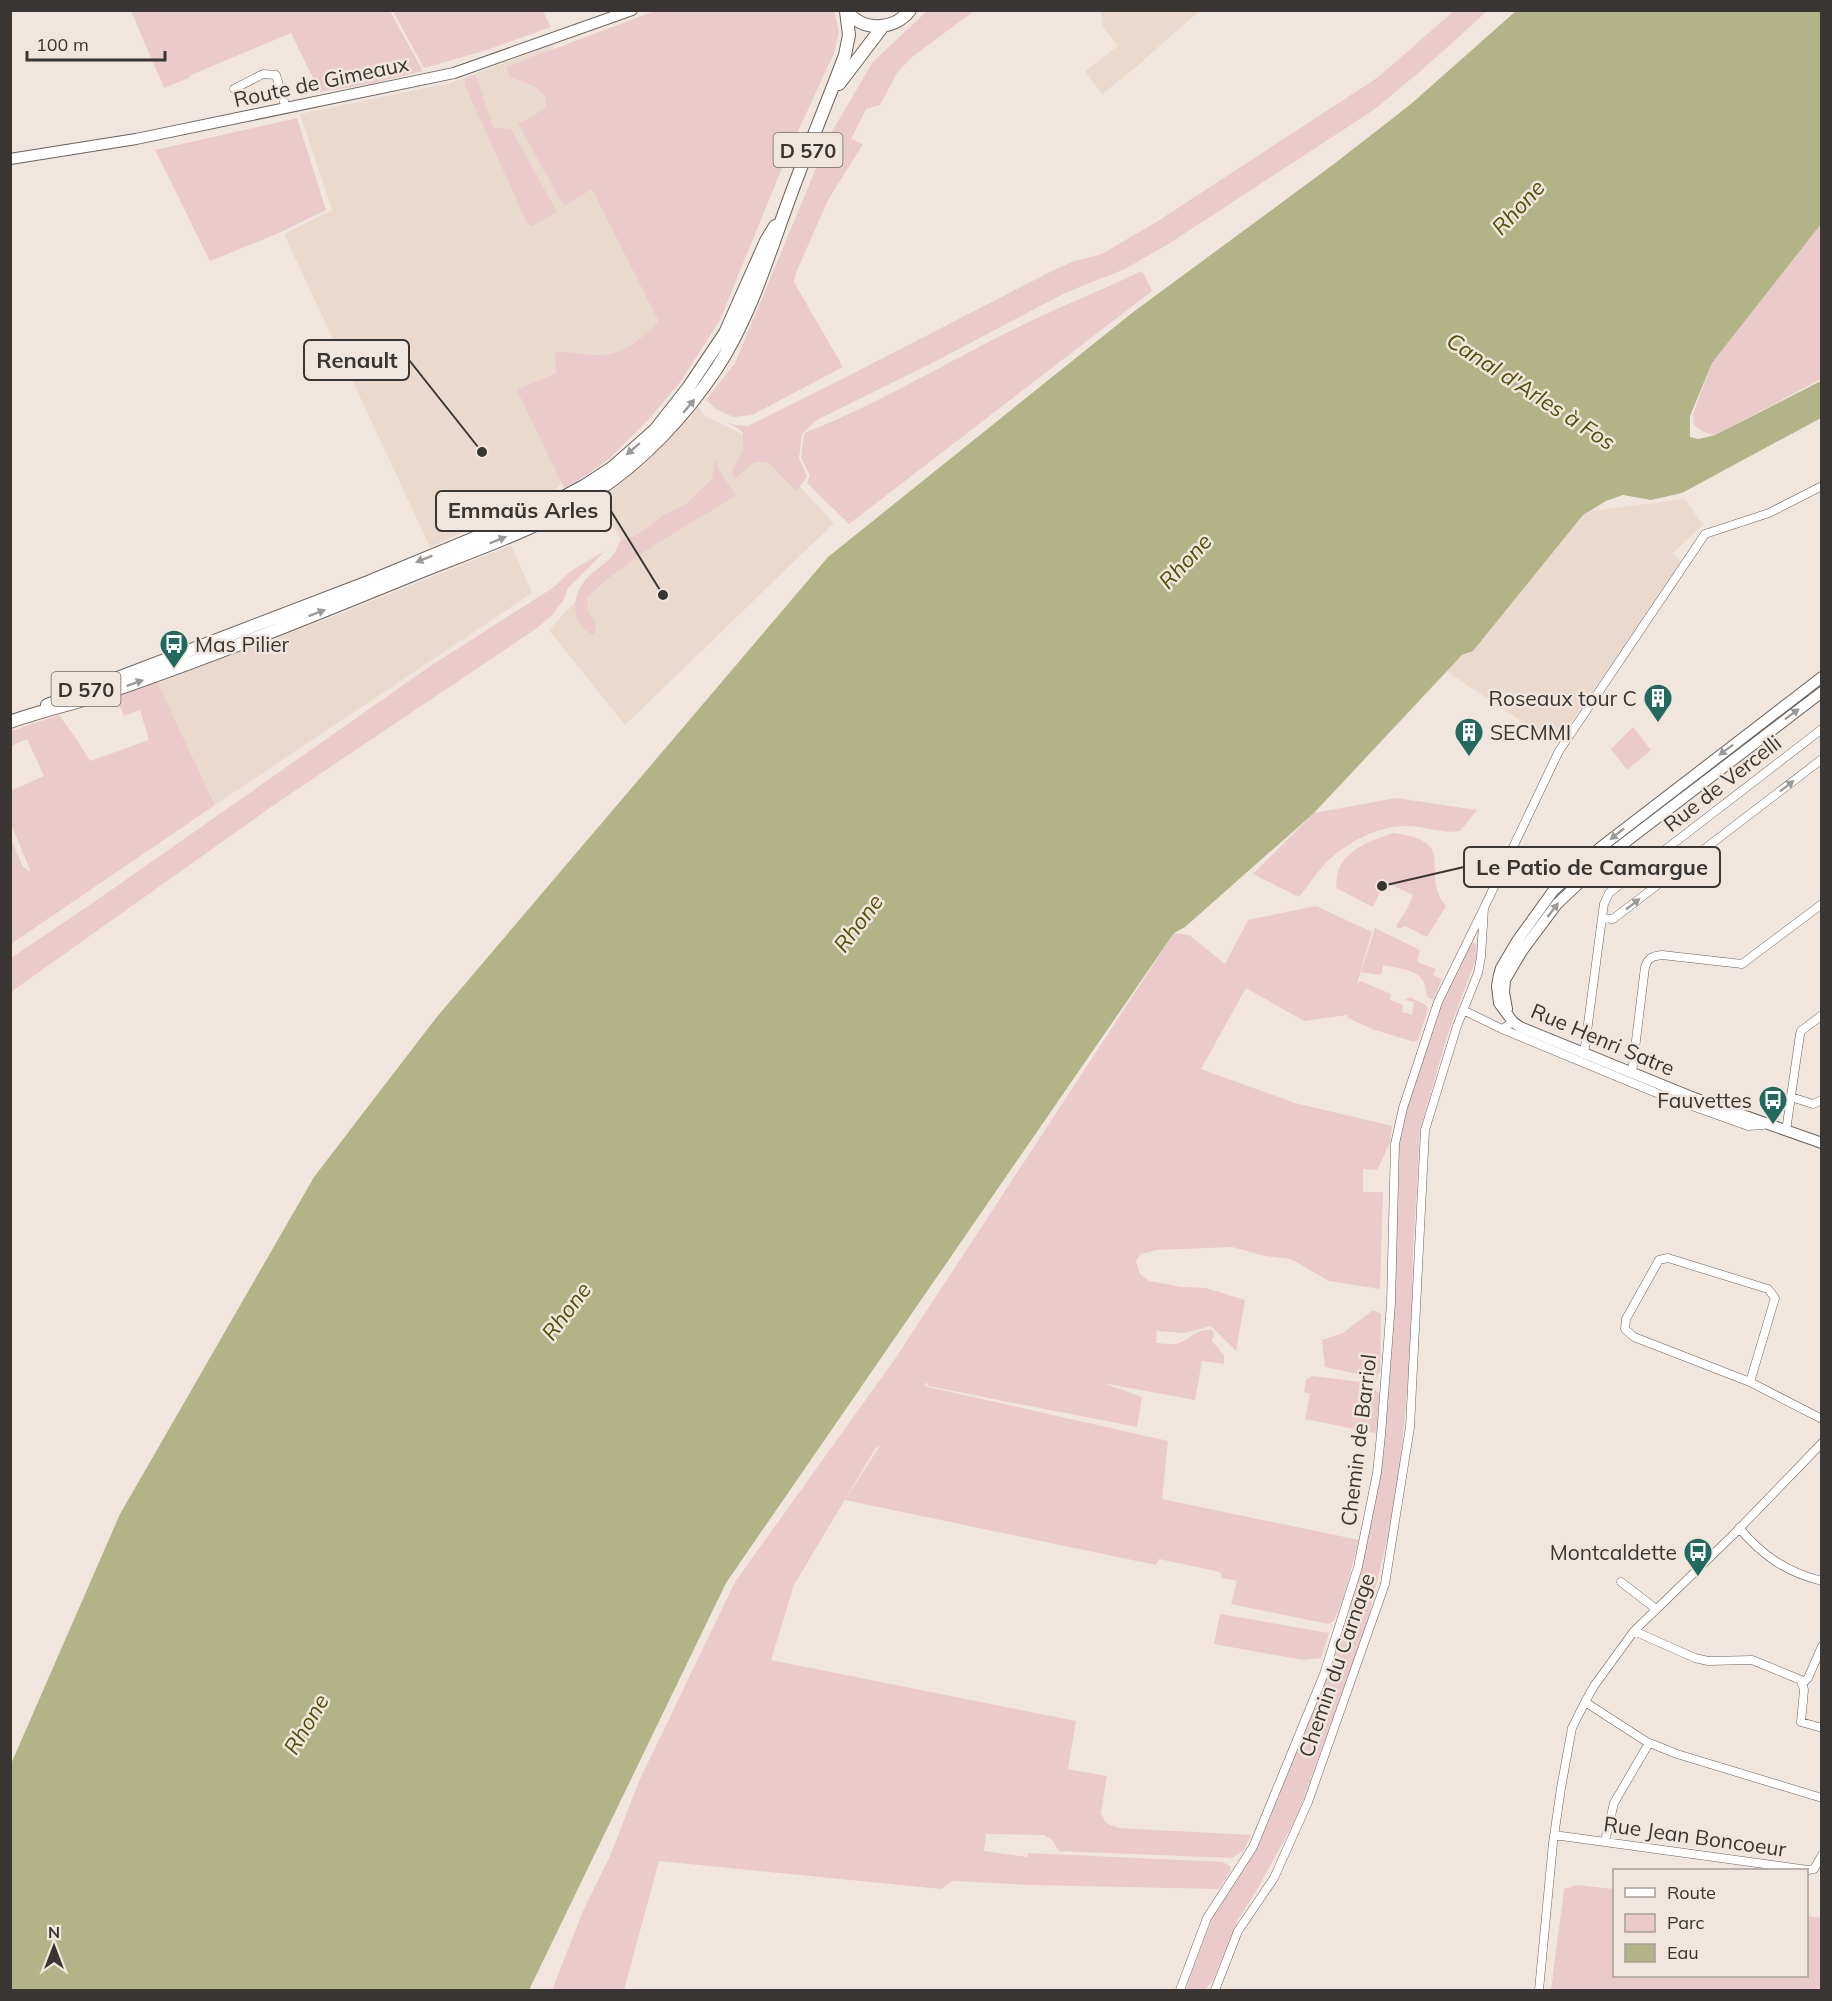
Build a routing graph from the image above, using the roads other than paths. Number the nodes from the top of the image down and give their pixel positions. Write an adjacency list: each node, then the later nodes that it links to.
1 (632, 10): 7 (street, Route de Gimeaux)
2 (910, 10): 4 (main road)
3 (846, 11): 4 (main road); 6 (main road, D 570)
4 (883, 26): 6 (main road, D 570)
5 (234, 89): 7 (street)
6 (831, 94): 12 (main road, D 570)
7 (286, 108): 8 (street, Route de Gimeaux)
8 (10, 159)
9 (1821, 486): 16 (street, Chemin de Barriol)
10 (1821, 677): 22 (street, one-way to 22)
11 (1821, 692): 22 (street, one-way to 11)
12 (15, 720)
13 (1821, 729): 17 (street, Rue de Vercelli)
14 (1821, 759): 17 (street, Rue de Vercelli, one-way to 14)
15 (1821, 904): 25 (street)
16 (1484, 908): 18 (street, Chemin de Barriol); 20 (street, Chemin du Carnage)
17 (1602, 918): 24 (street, Rue de Vercelli)
18 (1472, 932): 19 (street); 50 (street, Chemin de Barriol)
19 (1473, 943)
20 (1463, 1010): 23 (street); 51 (street, Chemin du Carnage)
21 (1821, 1015): 26 (street)
22 (1511, 1019): 23 (street); 24 (street, Rue Henri Satre)
23 (1502, 1029): 28 (street)
24 (1584, 1054): 25 (street, Rue Henri Satre)
25 (1632, 1073): 28 (street, Rue Henri Satre)
26 (1791, 1097): 27 (street); 29 (street)
27 (1821, 1100)
28 (1768, 1125): 29 (street, Rue Henri Satre)
29 (1786, 1131): 30 (street, Rue Henri Satre)
30 (1821, 1143)
31 (1750, 1382): 31 (street); 32 (street)
32 (1821, 1419)
33 (1821, 1443): 34 (street)
34 (1739, 1528): 35 (street); 37 (street)
35 (1821, 1581)
36 (1621, 1582): 37 (street)
37 (1656, 1609): 38 (street)
38 (1634, 1631): 40 (street); 41 (street)
39 (1821, 1646): 40 (street)
40 (1802, 1684): 42 (street)
41 (1585, 1702): 43 (street); 45 (street)
42 (1821, 1728)
43 (1649, 1743): 44 (street); 46 (street)
44 (1821, 1798)
45 (1554, 1835): 46 (street, Rue Jean Boncoeur); 52 (street)
46 (1605, 1841): 48 (street, Rue Jean Boncoeur)
47 (1821, 1855): 49 (street, Rue Jean Boncoeur)
48 (1801, 1869)
49 (1808, 1870)
50 (1180, 1990)
51 (1215, 1990)
52 (1539, 1990)

